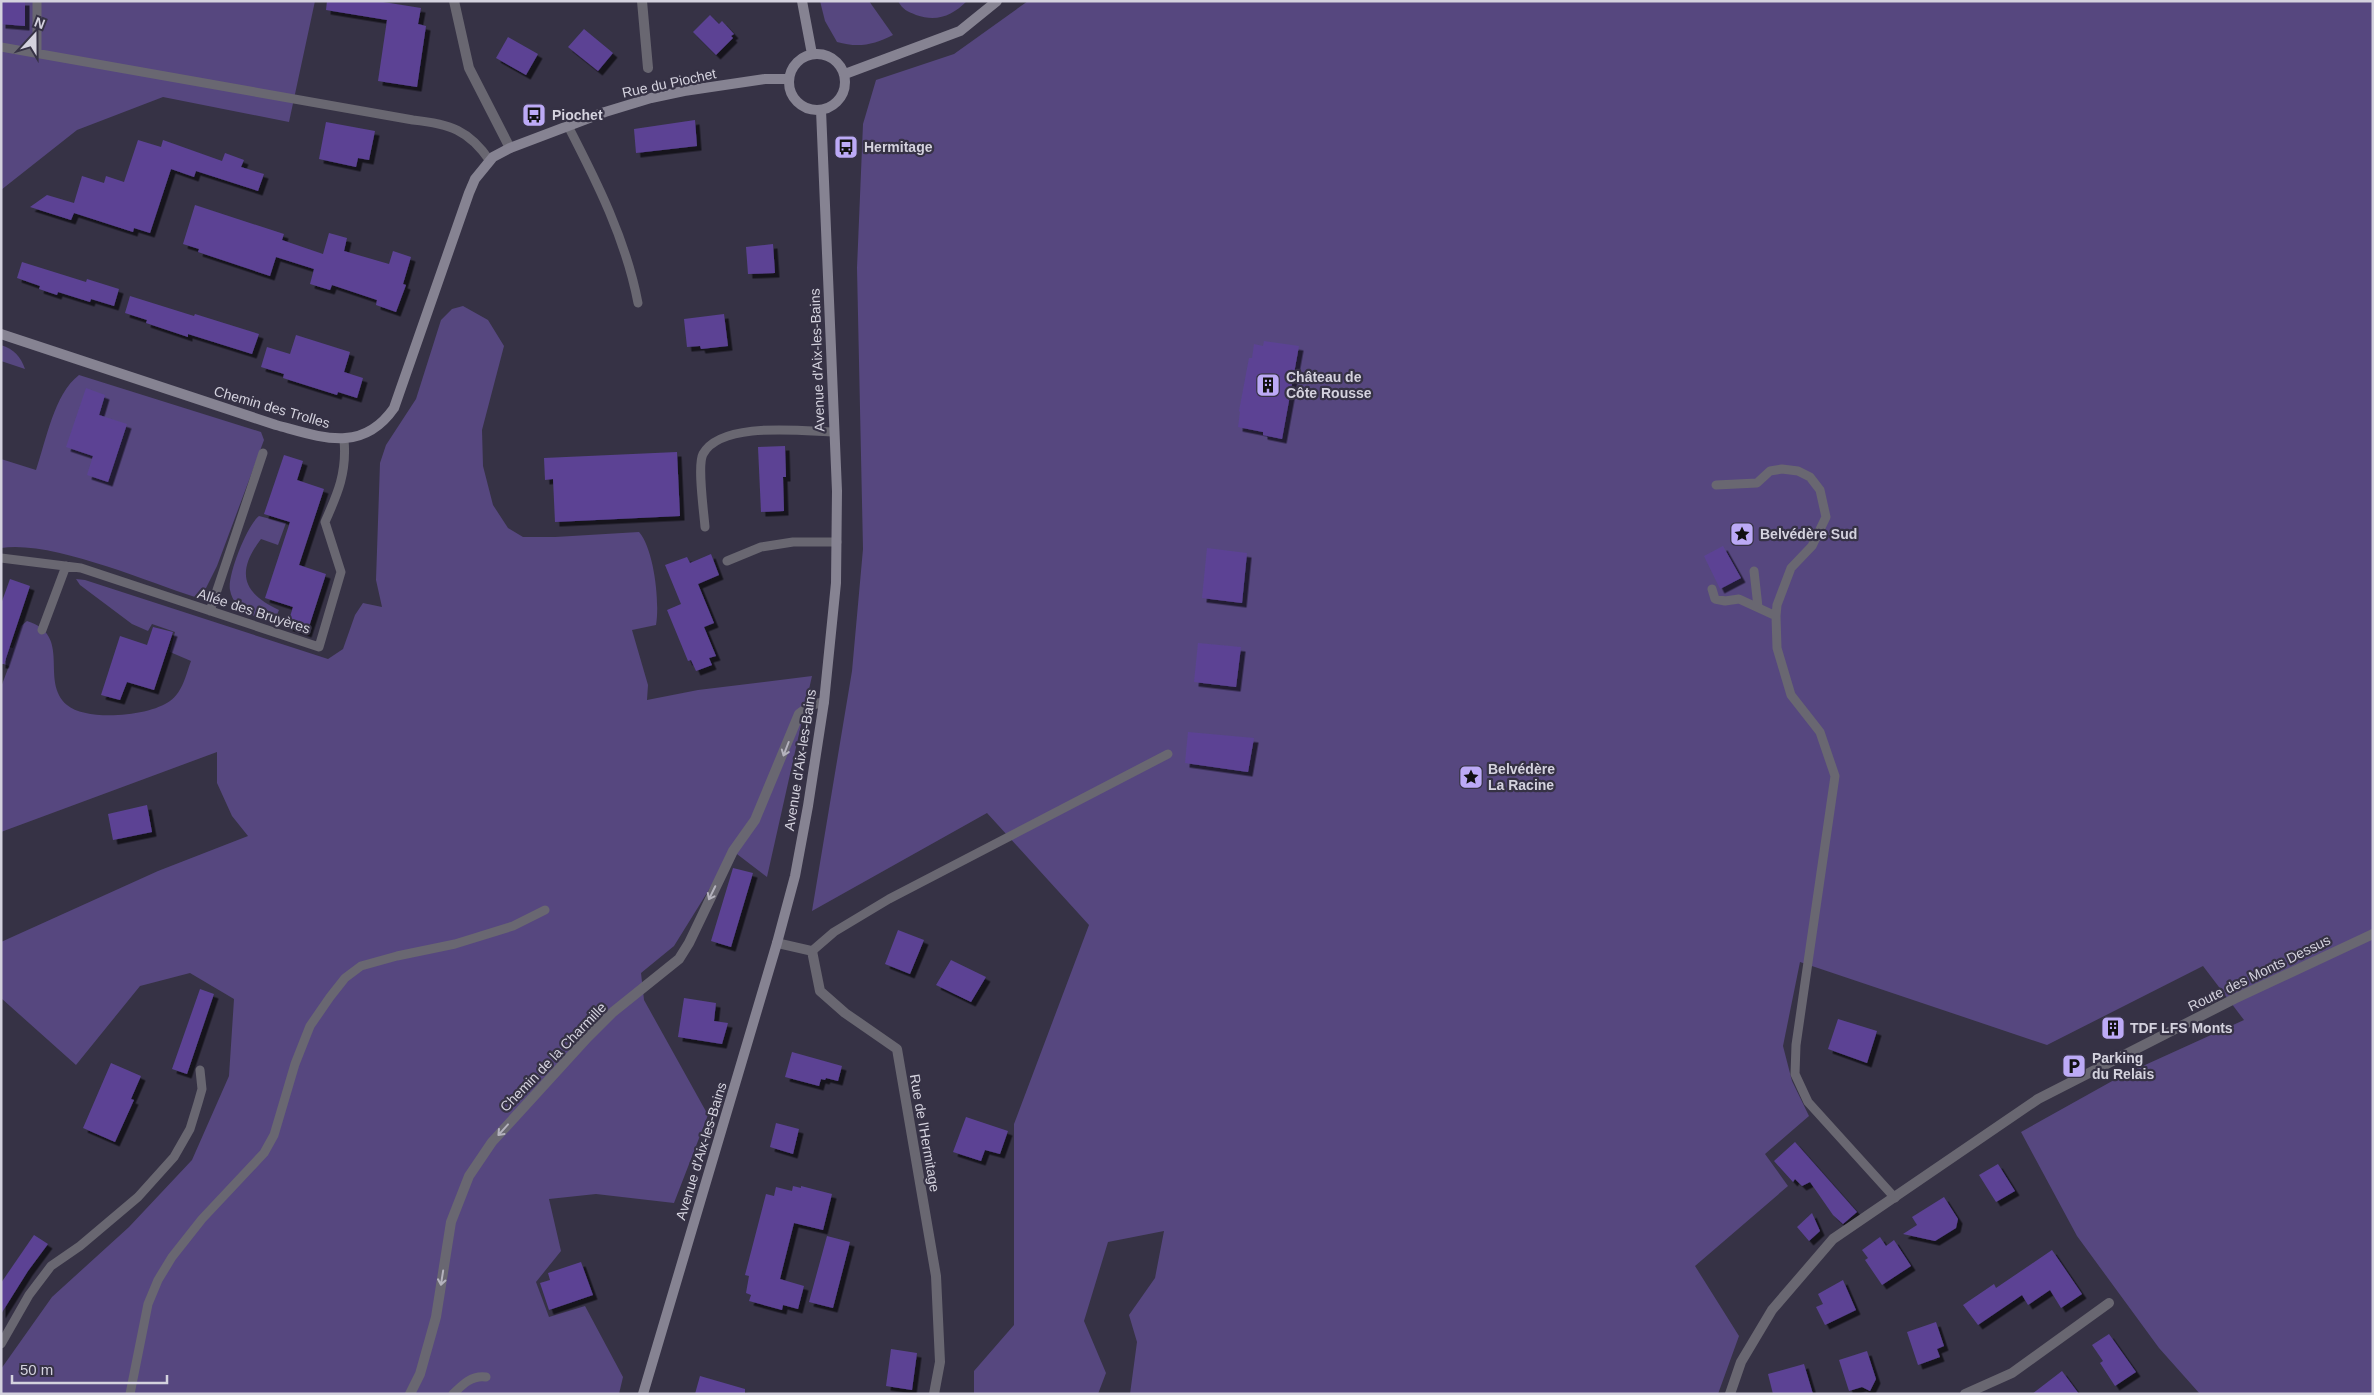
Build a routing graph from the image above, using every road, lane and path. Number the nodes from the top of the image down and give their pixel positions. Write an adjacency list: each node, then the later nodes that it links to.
1 (37, 1): 7 (lane)
2 (454, 1): 14 (street)
3 (642, 1): 9 (street)
4 (802, 1): 8 (main road)
5 (997, 1): 10 (main road)
6 (1, 47): 7 (lane)
7 (37, 53): 15 (lane)
8 (812, 54): 10 (main road); 11 (main road)
9 (648, 68)
10 (845, 74): 12 (main road)
11 (790, 79): 12 (main road); 13 (main road, Rue du Piochet)
12 (821, 110): 18 (main road, Avenue d'Aix-les-Bains)
13 (568, 126): 14 (main road, Rue du Piochet); 16 (lane)
14 (510, 148): 15 (main road, Chemin des Trolles)
15 (490, 161): 19 (main road, Chemin des Trolles)
16 (638, 302)
17 (1, 334): 19 (main road, Chemin des Trolles)
18 (834, 432): 22 (lane); 23 (main road, Avenue d'Aix-les-Bains)
19 (344, 440): 30 (lane, Allée des Bruyères)
20 (263, 453): 30 (lane)
21 (1716, 486): 31 (lane)
22 (706, 527)
23 (836, 542): 25 (lane); 33 (main road, Avenue d'Aix-les-Bains)
24 (1, 558): 26 (lane, Allée des Bruyères)
25 (727, 561)
26 (66, 566): 30 (lane, Allée des Bruyères); 32 (lane)
27 (1754, 571): 29 (lane)
28 (1712, 589): 29 (lane)
29 (1758, 607): 31 (lane)
30 (210, 611)
31 (1776, 616): 40 (lane)
32 (42, 630)
33 (824, 702): 37 (main road, Avenue d'Aix-les-Bains); 45 (street, Chemin de la Charmille, one-way to 45)
34 (1168, 754): 38 (lane)
35 (545, 910): 44 (lane)
36 (2373, 934): 40 (street, Route des Monts Dessus)
37 (777, 943): 38 (street); 47 (main road, Avenue d'Aix-les-Bains)
38 (812, 951): 48 (street, Rue de l'Hermitage)
39 (200, 1070): 42 (lane)
40 (1899, 1195): 49 (street, Route des Monts Dessus)
41 (2110, 1303): 50 (street)
42 (1, 1344)
43 (486, 1377): 46 (lane)
44 (130, 1394)
45 (410, 1394)
46 (453, 1394)
47 (643, 1394)
48 (934, 1394)
49 (1730, 1394)
50 (1965, 1394)

